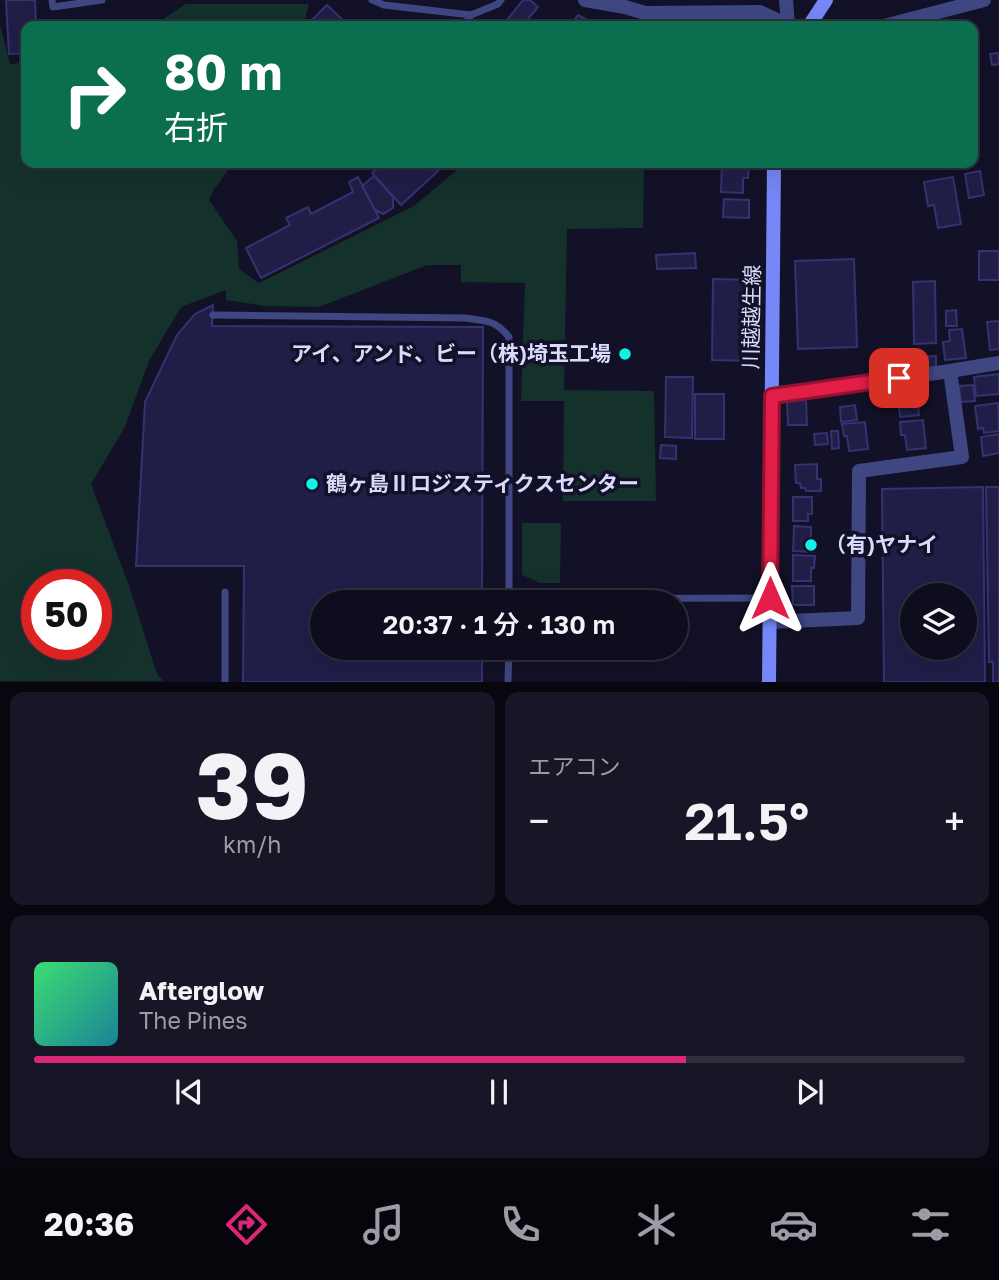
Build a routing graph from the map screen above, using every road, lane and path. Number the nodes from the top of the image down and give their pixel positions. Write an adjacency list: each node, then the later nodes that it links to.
1 (52, 0): 2 (lane)
2 (102, 0)
3 (372, 0): 10 (lane)
4 (417, 0): 10 (lane)
5 (501, 0): 11 (lane)
6 (585, 0): 13 (street)
7 (786, 0): 14 (street)
8 (826, 0): 15 (main road)
9 (984, 0): 16 (street)
10 (419, 9): 11 (lane)
11 (471, 15): 12 (lane)
12 (467, 21)
13 (780, 21)
14 (789, 21)
15 (812, 21)
16 (903, 21)
17 (774, 168): 21 (main road, 川越越生線)
18 (213, 315): 22 (lane)
19 (999, 363): 20 (street)
20 (950, 371): 21 (street); 26 (street)
21 (772, 396): 24 (main road, 川越越生線)
22 (509, 590)
23 (225, 592): 28 (lane)
24 (770, 598): 25 (lane); 26 (main road, 川越越生線)
25 (688, 599)
26 (770, 622): 30 (main road, 川越越生線)
27 (509, 660): 29 (lane)
28 (225, 681)
29 (508, 681)
30 (769, 681)

